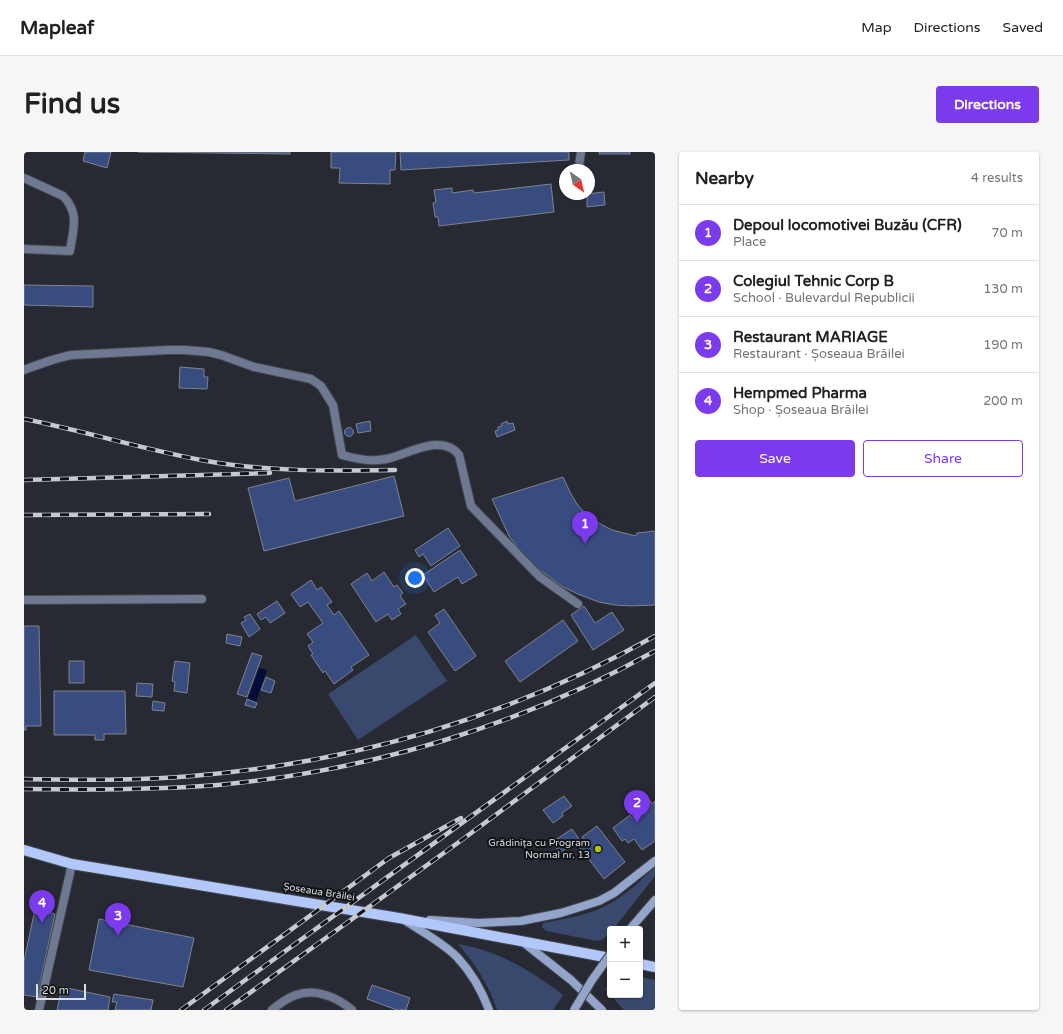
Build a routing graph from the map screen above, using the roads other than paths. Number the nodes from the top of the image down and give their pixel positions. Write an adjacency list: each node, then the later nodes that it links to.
1 (581, 152): 2 (street)
2 (579, 164)
3 (24, 178): 4 (street)
4 (24, 249)
5 (24, 370): 8 (street)
6 (202, 599): 7 (street)
7 (24, 600)
8 (578, 604)
9 (24, 850): 11 (main road, Șoseaua Brăilei)
10 (655, 861): 13 (main road)
11 (72, 864): 13 (main road, Șoseaua Brăilei); 20 (street)
12 (655, 900): 14 (main road)
13 (399, 918): 15 (main road, Șoseaua Brăilei); 23 (main road)
14 (633, 926)
15 (522, 941): 16 (main road, Șoseaua Brăilei); 25 (main road)
16 (607, 956)
17 (607, 961): 24 (main road, bridge)
18 (643, 965): 19 (main road)
19 (655, 967)
20 (39, 1010)
21 (272, 1010): 22 (street)
22 (352, 1010)
23 (489, 1010)
24 (574, 1010)
25 (602, 1010)

